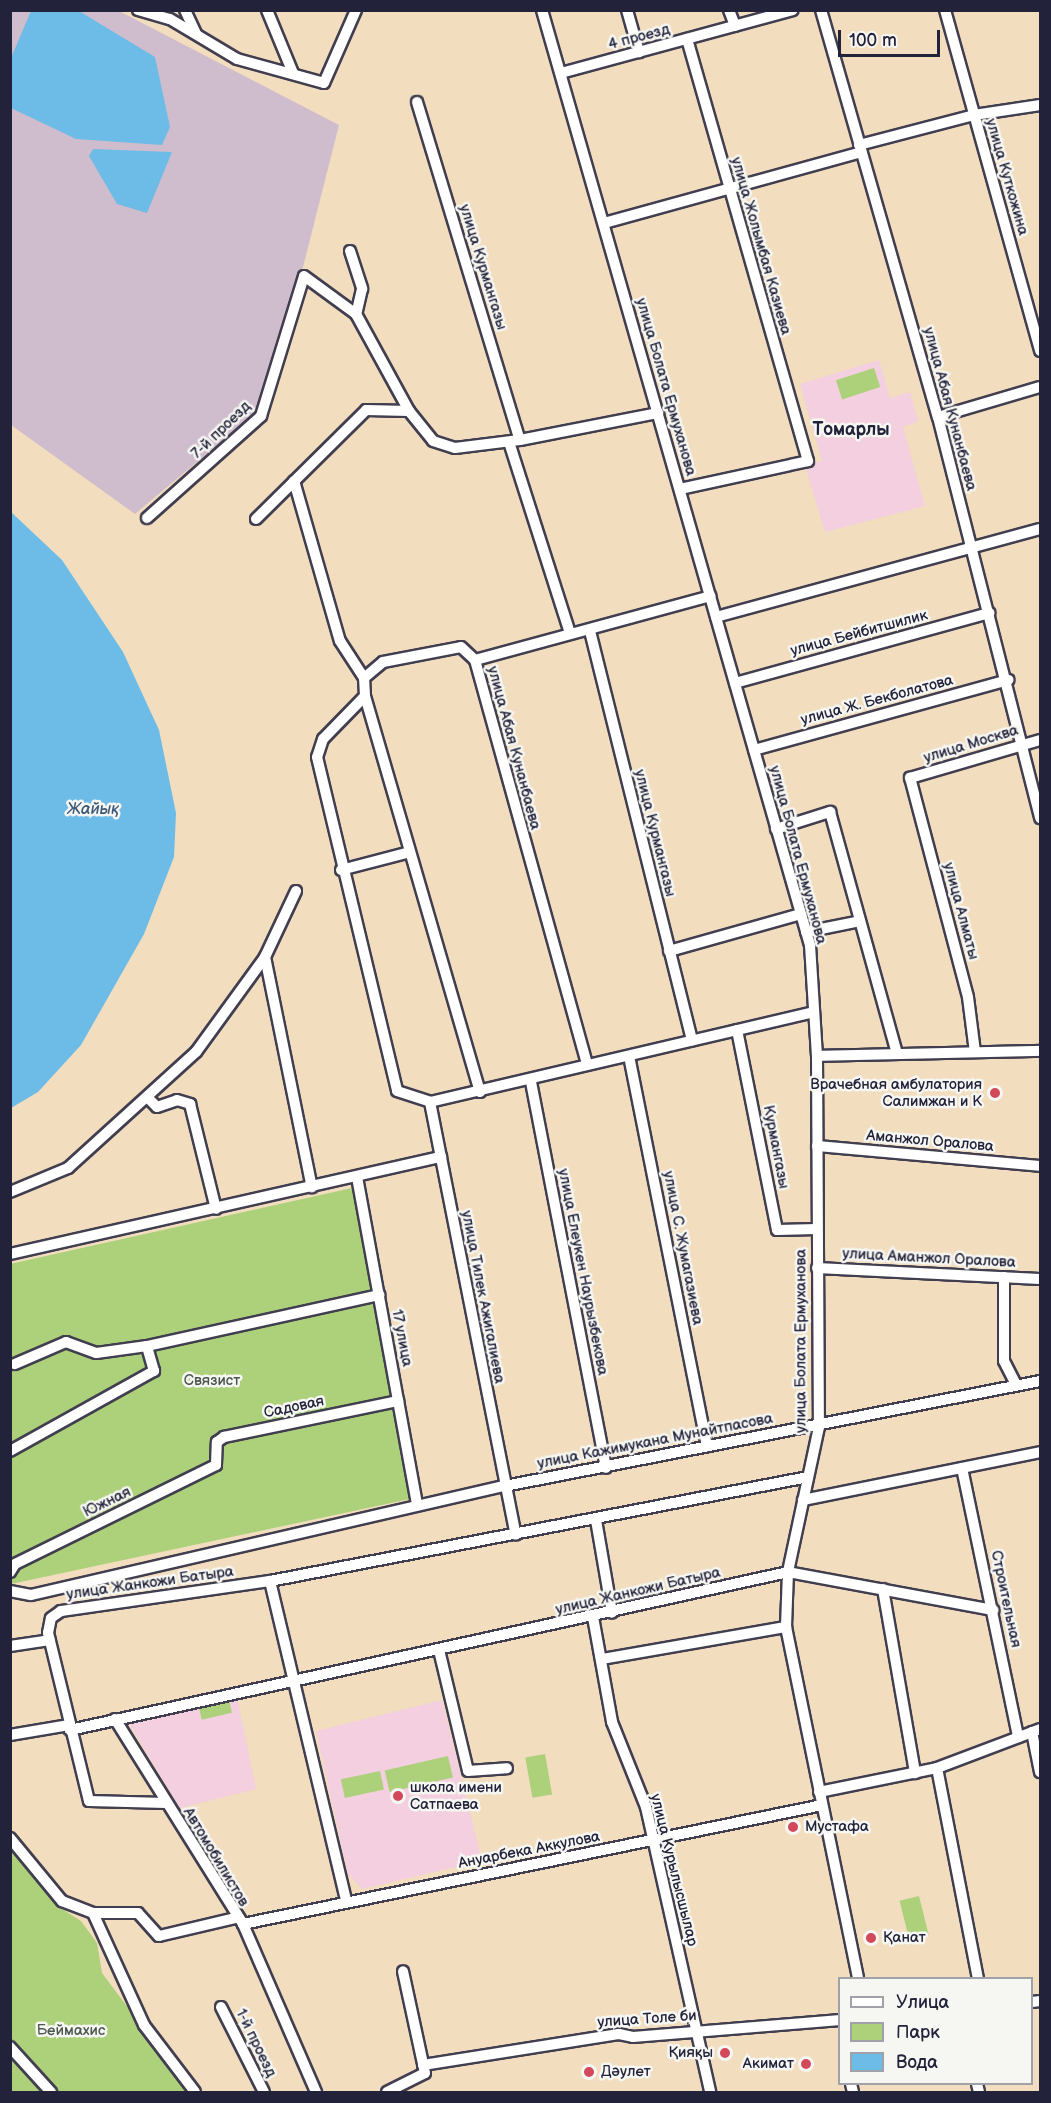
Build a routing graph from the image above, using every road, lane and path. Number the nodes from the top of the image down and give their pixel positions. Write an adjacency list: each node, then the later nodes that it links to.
1 (138, 10): 12 (street)
2 (185, 10): 12 (street)
3 (267, 10): 15 (street)
4 (542, 10): 16 (street, улица Болата Ермуханова)
5 (627, 10): 14 (street)
6 (729, 10): 11 (street)
7 (793, 10): 11 (street, 4 проезд)
8 (821, 10): 20 (street, улица Абая Кунанбаева)
9 (945, 10): 19 (street, улица Куткожина)
10 (354, 11): 15 (street)
11 (735, 26): 13 (street, 4 проезд)
12 (196, 35): 15 (street)
13 (687, 39): 14 (street, 4 проезд); 21 (street, улица Жолымбая Казиева)
14 (639, 52): 16 (street, 4 проезд)
15 (293, 73)
16 (561, 73): 22 (street, улица Болата Ермуханова)
17 (417, 102): 30 (street, улица Курмангазы)
18 (1041, 105): 19 (street)
19 (974, 115): 20 (street); 25 (street, улица Куткожина)
20 (860, 149): 21 (street); 29 (street, улица Абая Кунанбаева)
21 (728, 189): 22 (street); 33 (street, улица Жолымбая Казиева)
22 (604, 223): 28 (street, улица Болата Ермуханова)
23 (350, 251): 24 (street)
24 (356, 314): 27 (street); 34 (street, 7-й проезд)
25 (1041, 351)
26 (1041, 387): 29 (street)
27 (409, 411): 31 (street); 32 (street)
28 (658, 414): 30 (street); 33 (street, улица Болата Ермуханова)
29 (938, 417): 37 (street, улица Абая Кунанбаева)
30 (520, 440): 31 (street)
31 (508, 442): 42 (street)
32 (294, 481): 35 (street); 44 (street)
33 (680, 489): 38 (street, улица Болата Ермуханова)
34 (147, 518)
35 (256, 519)
36 (1041, 529): 37 (street)
37 (973, 551): 39 (street, улица Абая Кунанбаева); 40 (street)
38 (710, 596): 40 (street, улица Болата Ермуханова); 41 (street)
39 (990, 613): 45 (street, улица Абая Кунанбаева); 46 (street, улица Бейбитшилик)
40 (716, 617): 46 (street, улица Болата Ермуханова)
41 (590, 631): 42 (street); 60 (street, улица Курмангазы)
42 (570, 633): 43 (street)
43 (475, 660): 44 (street, улица Абая Кунанбаева); 70 (street, улица Абая Кунанбаева)
44 (364, 678): 47 (street)
45 (1009, 680): 49 (street, улица Абая Кунанбаева); 50 (street, улица Ж. Бекболатова)
46 (735, 683): 50 (street, улица Болата Ермуханова)
47 (365, 696): 54 (street); 55 (street)
48 (1041, 740): 49 (street, улица Москва)
49 (1018, 744): 51 (street, улица Москва); 52 (street, улица Абая Кунанбаева)
50 (754, 750): 53 (street, улица Болата Ермуханова)
51 (910, 778): 66 (street, улица Алматы)
52 (1041, 818)
53 (776, 829): 57 (street, улица Болата Ермуханова); 58 (street)
54 (410, 852): 55 (street); 72 (street)
55 (341, 870): 74 (street)
56 (296, 891): 61 (street)
57 (801, 914): 59 (street, улица Болата Ермуханова); 60 (street)
58 (860, 921): 59 (street); 67 (street)
59 (806, 932): 62 (street, улица Болата Ермуханова)
60 (669, 951): 64 (street, улица Курмангазы)
61 (264, 957): 73 (street); 79 (street)
62 (814, 1012): 63 (street); 69 (street, улица Болата Ермуханова)
63 (737, 1030): 64 (street); 82 (street, Курмангазы)
64 (692, 1041): 68 (street)
65 (1041, 1051): 66 (street)
66 (975, 1052): 67 (street)
67 (897, 1054): 69 (street)
68 (629, 1056): 70 (street); 94 (street, улица С. Жумагазиева)
69 (817, 1056): 75 (street, улица Болата Ермуханова)
70 (587, 1065): 71 (street)
71 (531, 1082): 72 (street); 98 (street, улица Елеукен Наурызбекова)
72 (480, 1092): 74 (street)
73 (148, 1099): 80 (street); 81 (street)
74 (430, 1102): 76 (street, улица Тилек Ажигалиева)
75 (817, 1146): 77 (street, Аманжол Оралова); 82 (street, улица Болата Ермуханова)
76 (441, 1157): 78 (street); 101 (street, улица Тилек Ажигалиева)
77 (1041, 1166)
78 (357, 1177): 79 (street); 87 (street, 17 улица)
79 (312, 1187): 81 (street)
80 (10, 1191)
81 (216, 1209): 83 (street)
82 (817, 1229): 84 (street, улица Болата Ермуханова)
83 (10, 1254)
84 (817, 1268): 85 (street, улица Аманжол Оралова); 93 (street, улица Болата Ермуханова)
85 (1004, 1277): 86 (street, улица Аманжол Оралова); 91 (street)
86 (1041, 1279)
87 (379, 1295): 88 (street); 92 (street, 17 улица)
88 (147, 1346): 89 (street); 95 (street)
89 (12, 1363)
90 (1041, 1381): 91 (street, улица Кажимукана Мунайтпасова)
91 (1016, 1386): 93 (street, улица Кажимукана Мунайтпасова)
92 (398, 1401): 97 (street, Садовая); 103 (street, 17 улица)
93 (819, 1422): 94 (street, улица Кажимукана Мунайтпасова); 100 (street, улица Болата Ермуханова)
94 (707, 1446): 98 (street, улица Кажимукана Мунайтпасова)
95 (10, 1451)
96 (1041, 1452): 99 (street)
97 (219, 1461): 106 (street, Южная)
98 (606, 1468): 101 (street, улица Кажимукана Мунайтпасова)
99 (962, 1468): 102 (street); 111 (street, Строительная)
100 (808, 1477): 102 (street, улица Болата Ермуханова); 104 (street, улица Жанкожи Батыра)
101 (505, 1486): 103 (street, улица Кажимукана Мунайтпасова); 105 (street, улица Тилек Ажигалиева)
102 (803, 1500): 107 (street, улица Болата Ермуханова)
103 (417, 1505): 110 (street, улица Кажимукана Мунайтпасова)
104 (596, 1520): 105 (street, улица Жанкожи Батыра); 112 (street)
105 (516, 1535): 108 (street, улица Жанкожи Батыра)
106 (10, 1572)
107 (788, 1572): 109 (street, улица Жанкожи Батыра); 112 (street, улица Жанкожи Батыра); 114 (street, улица Болата Ермуханова)
108 (270, 1581): 115 (street, улица Жанкожи Батыра); 119 (street)
109 (883, 1589): 111 (street, улица Жанкожи Батыра); 128 (street)
110 (10, 1591)
111 (994, 1610): 124 (street, Строительная)
112 (612, 1613): 113 (street, улица Жанкожи Батыра)
113 (593, 1617): 117 (street, улица Жанкожи Батыра); 118 (street, улица Курылысшылар)
114 (786, 1627): 118 (street); 129 (street, улица Болата Ермуханова)
115 (49, 1636): 116 (street); 121 (street)
116 (10, 1646)
117 (439, 1650): 119 (street, улица Жанкожи Батыра); 125 (street)
118 (602, 1659): 133 (street, улица Курылысшылар)
119 (291, 1681): 120 (street, улица Жанкожи Батыра); 134 (street)
120 (115, 1719): 121 (street, улица Жанкожи Батыра); 130 (street, Автомобилистов)
121 (69, 1728): 123 (street, улица Жанкожи Батыра); 130 (street)
122 (1036, 1730): 124 (street); 127 (street)
123 (10, 1735)
124 (1018, 1737): 126 (street)
125 (507, 1768)
126 (938, 1768): 128 (street); 139 (street)
127 (1041, 1772)
128 (915, 1773): 129 (street)
129 (819, 1792): 131 (street, улица Болата Ермуханова)
130 (166, 1803): 136 (street, Автомобилистов)
131 (822, 1805): 133 (street, Ануарбека Аккулова); 138 (street, улица Болата Ермуханова)
132 (10, 1838): 135 (street)
133 (654, 1840): 134 (street, Ануарбека Аккулова); 142 (street, улица Курылысшылар)
134 (346, 1900): 136 (street, Ануарбека Аккулова)
135 (93, 1913): 136 (street, Ануарбека Аккулова); 146 (street)
136 (240, 1921): 148 (street, Автомобилистов)
137 (403, 1971): 144 (street)
138 (858, 1977)
139 (978, 1977)
140 (221, 2007): 147 (street, 1-й проезд)
141 (838, 2024): 142 (street, улица Толе би)
142 (698, 2031): 144 (street, улица Толе би); 150 (street, улица Курылысшылар)
143 (10, 2047): 145 (street)
144 (423, 2065): 149 (street)
145 (51, 2092)
146 (195, 2092)
147 (264, 2092)
148 (316, 2092)
149 (387, 2092)
150 (710, 2092)

